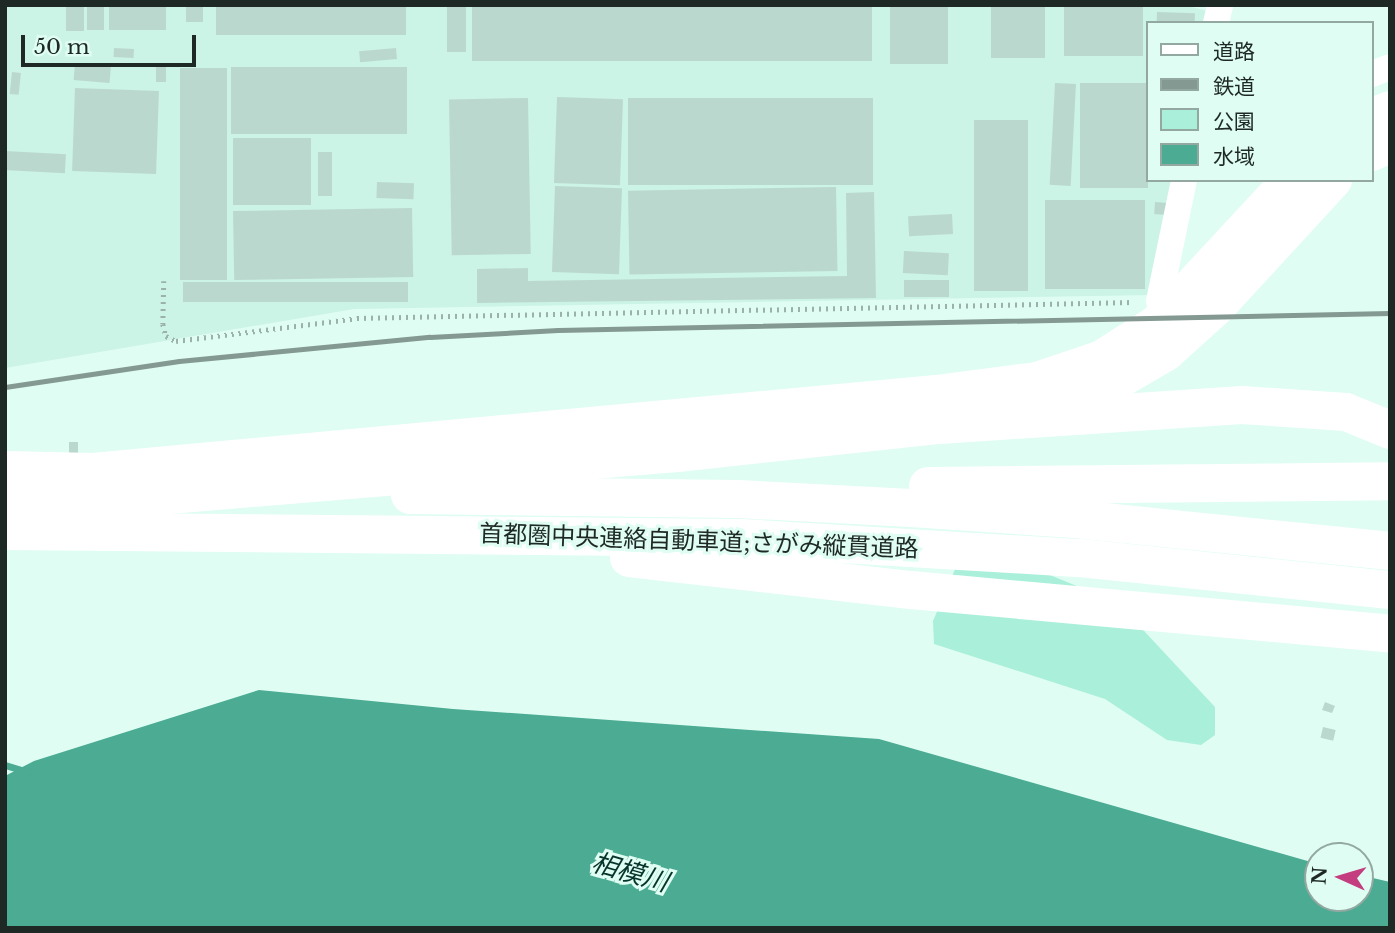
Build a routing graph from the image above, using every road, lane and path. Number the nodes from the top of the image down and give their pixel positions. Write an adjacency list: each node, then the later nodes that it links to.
1 (1390, 144): 2 (highway)
2 (1374, 151)
3 (1184, 182): 7 (street)
4 (1289, 182): 10 (highway)
5 (1331, 182): 8 (highway)
6 (164, 281): 7 (path)
7 (1159, 301)
8 (940, 425): 9 (highway); 12 (highway)
9 (1390, 430)
10 (5, 471)
11 (1390, 481): 13 (highway)
12 (5, 496): 13 (highway, 首都圏中央連絡自動車道;さがみ縦貫道路)
13 (604, 496): 16 (highway, 首都圏中央連絡自動車道;さがみ縦貫道路)
14 (5, 531): 15 (highway, 首都圏中央連絡自動車道;さがみ縦貫道路)
15 (57, 531): 17 (highway, 首都圏中央連絡自動車道;さがみ縦貫道路); 18 (highway)
16 (1390, 551)
17 (1390, 590)
18 (1390, 634)

